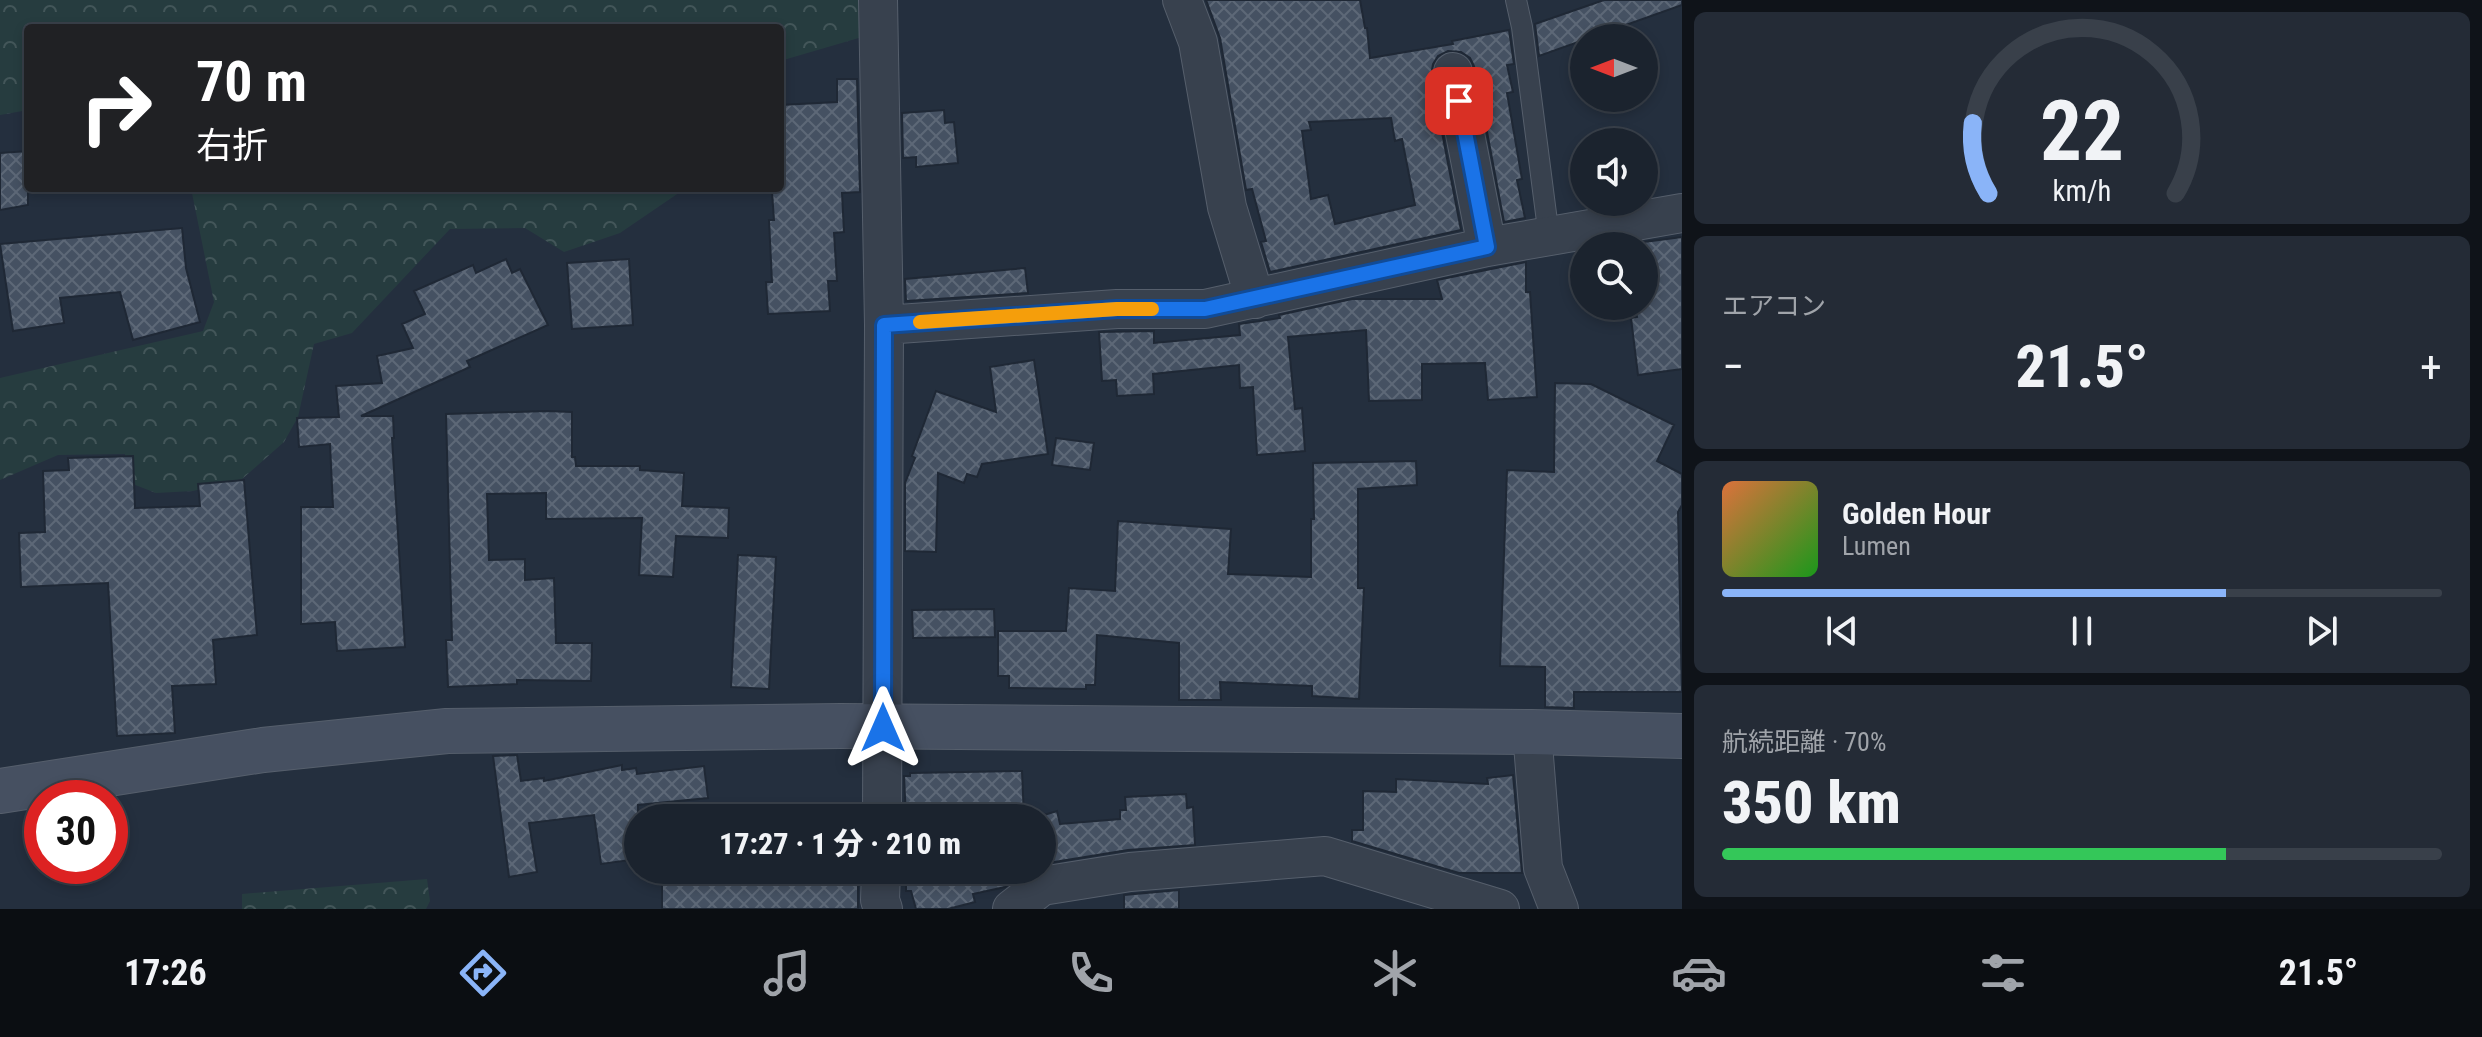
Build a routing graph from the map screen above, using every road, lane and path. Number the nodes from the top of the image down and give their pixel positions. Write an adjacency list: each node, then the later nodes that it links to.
1 (878, 0): 9 (street)
2 (1182, 0): 8 (street)
3 (1516, 0): 6 (lane)
4 (1453, 72): 7 (street)
5 (1682, 213): 6 (street)
6 (1549, 237): 7 (street)
7 (1487, 247): 8 (street)
8 (1255, 299): 9 (street)
9 (884, 325): 10 (street)
10 (883, 728): 11 (street); 13 (street); 14 (street)
11 (1532, 732): 12 (street); 19 (street)
12 (1682, 736)
13 (0, 791)
14 (882, 804)
15 (881, 884): 16 (street)
16 (883, 909)
17 (1012, 909): 18 (street)
18 (1500, 909)
19 (1559, 909)

